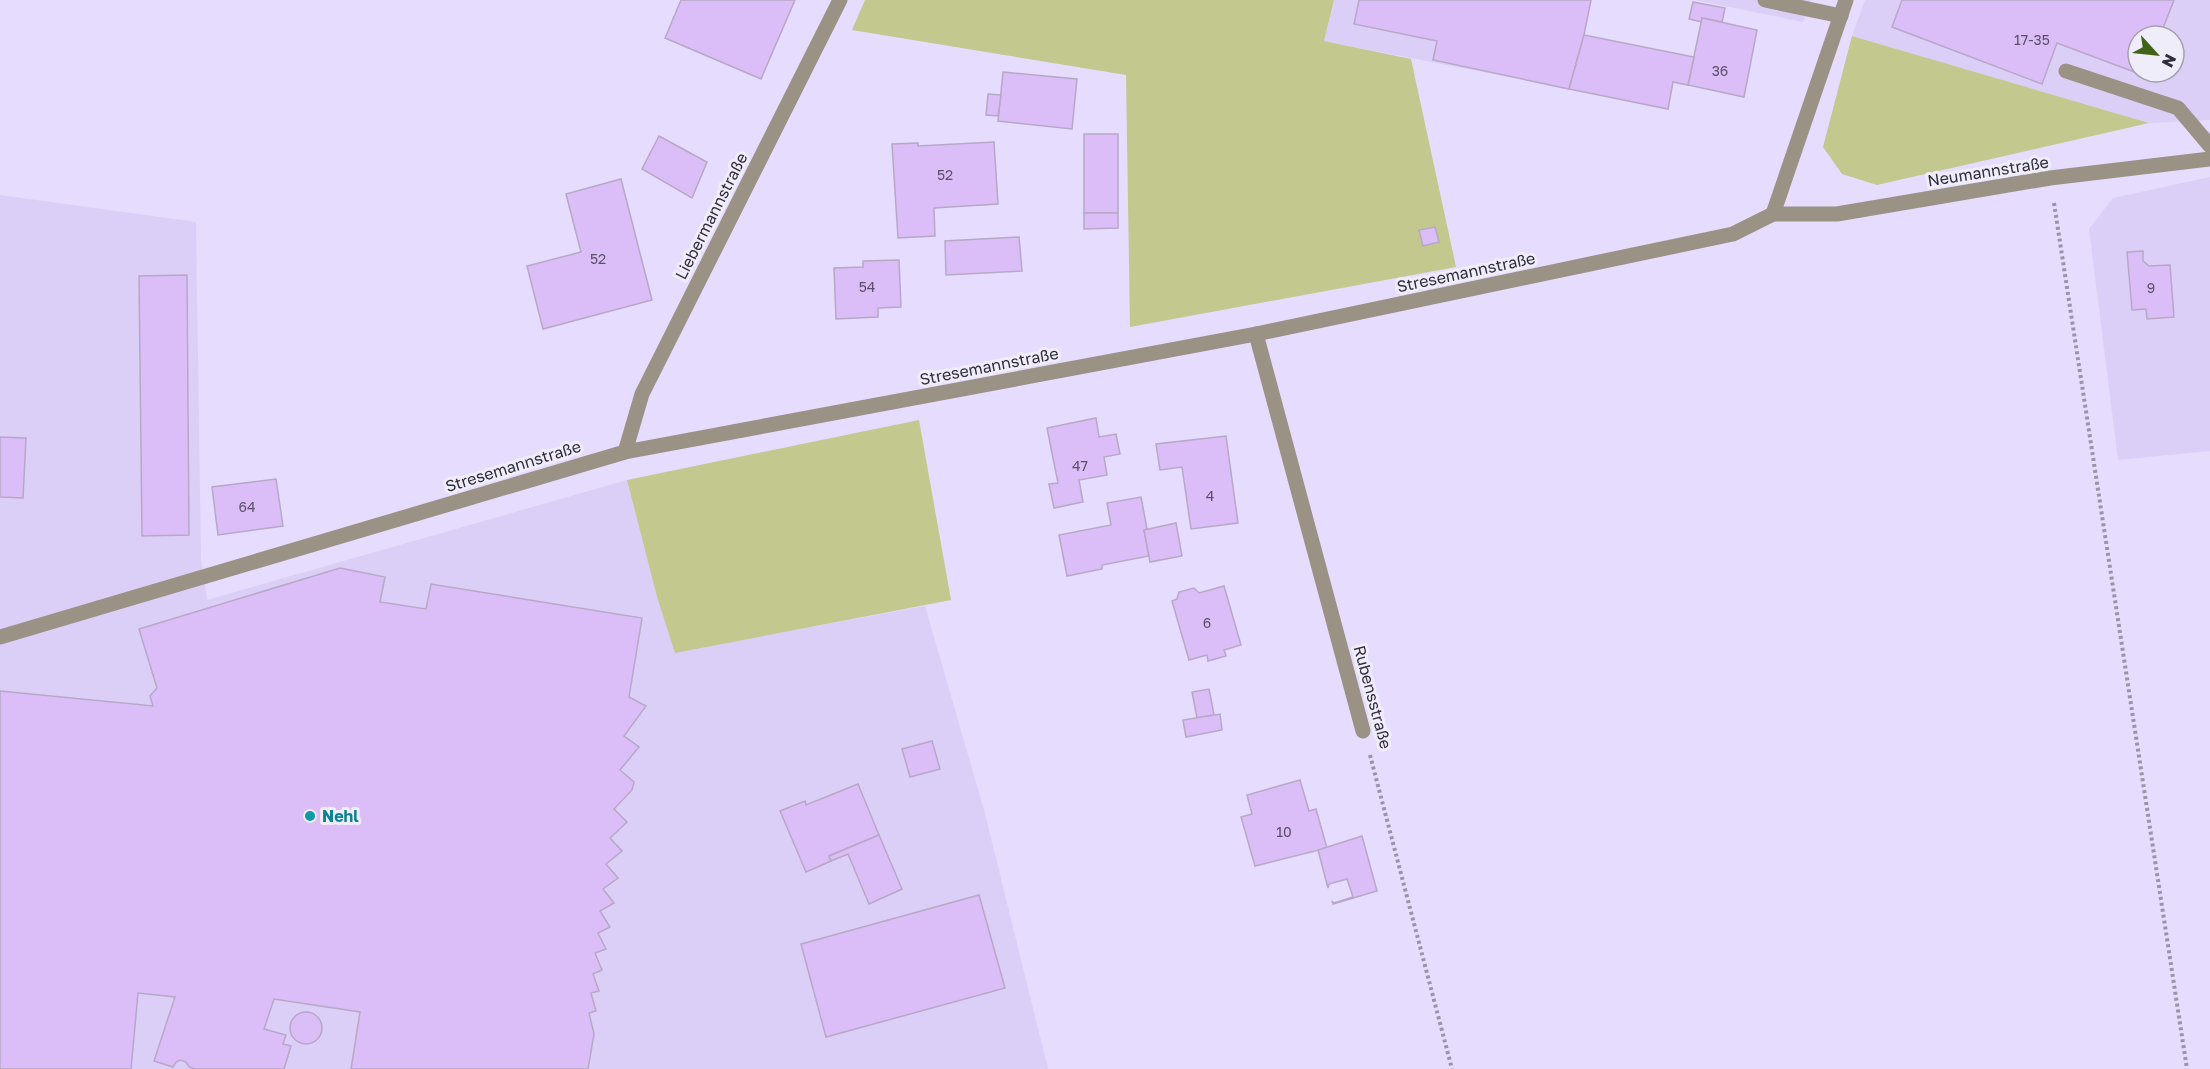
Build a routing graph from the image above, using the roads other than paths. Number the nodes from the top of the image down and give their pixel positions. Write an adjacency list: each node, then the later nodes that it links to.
1 (840, 0): 10 (street, Liebermannstraße)
2 (1765, 0): 4 (street)
3 (1846, 0): 4 (street)
4 (1841, 16): 8 (street)
5 (2066, 71): 6 (street)
6 (2210, 146)
7 (2210, 159): 8 (street, Neumannstraße)
8 (1773, 214): 9 (street, Stresemannstraße)
9 (1256, 334): 10 (street, Stresemannstraße); 12 (street, Rubensstraße)
10 (625, 452): 11 (street, Stresemannstraße)
11 (0, 637)
12 (1363, 731)

